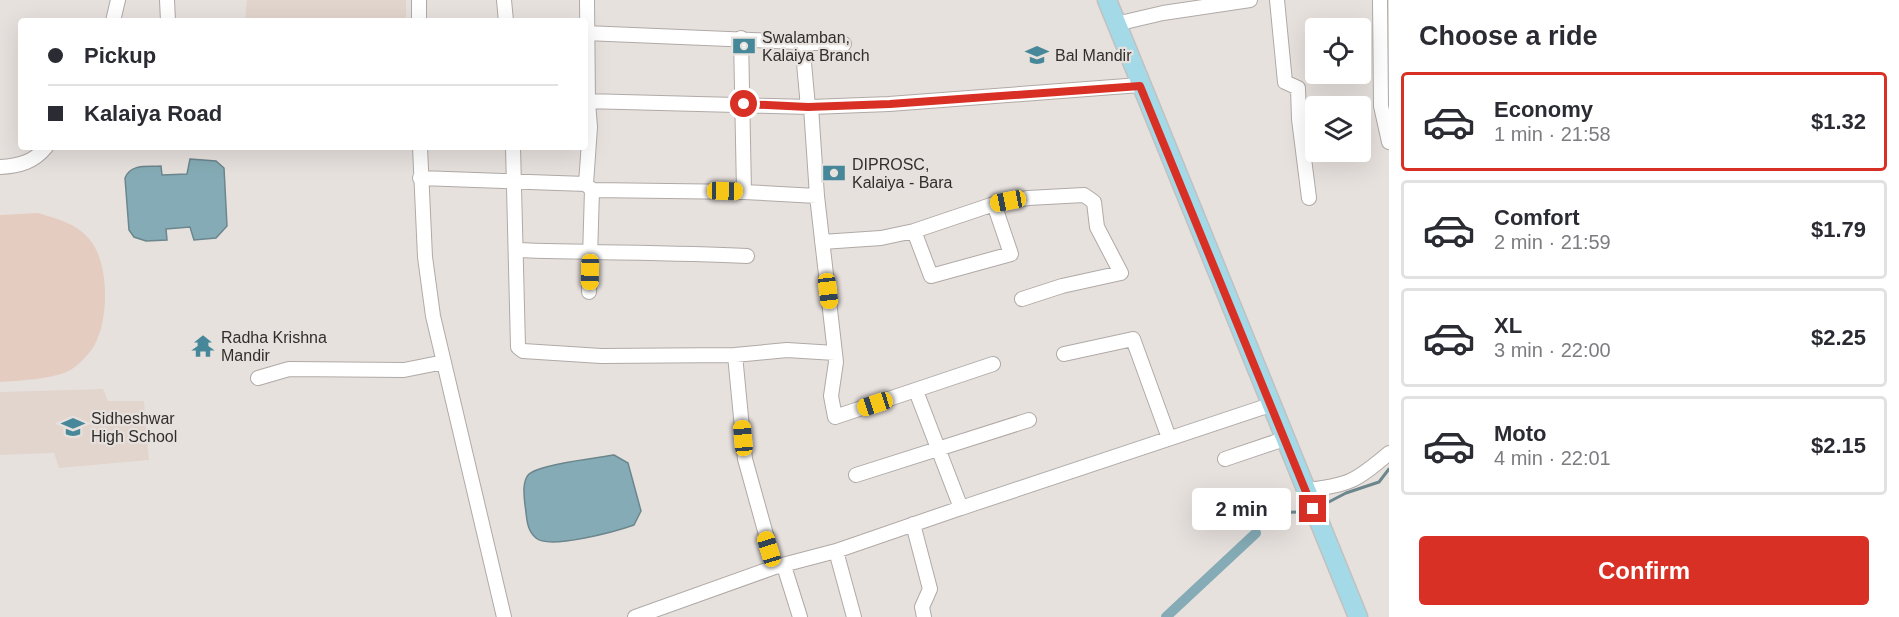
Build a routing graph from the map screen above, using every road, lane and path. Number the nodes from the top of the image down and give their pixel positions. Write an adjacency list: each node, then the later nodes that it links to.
1 (118, 0): 10 (street)
2 (167, 0): 11 (street)
3 (419, 0): 12 (street)
4 (504, 0): 13 (street)
5 (586, 0): 14 (street)
6 (1107, 0): 15 (main road)
7 (1250, 0): 15 (street)
8 (1278, 0): 35 (street)
9 (1380, 0): 25 (street)
10 (114, 18)
11 (168, 18)
12 (419, 18)
13 (506, 18)
14 (586, 18)
15 (1116, 24): 20 (main road)
16 (588, 33): 17 (street)
17 (741, 38): 18 (street); 22 (street)
18 (802, 41): 19 (street); 23 (street)
19 (844, 44)
20 (1140, 86): 23 (street); 51 (main road)
21 (588, 101): 22 (street)
22 (744, 104): 23 (street); 33 (street)
23 (809, 107): 34 (street)
24 (588, 114): 32 (street)
25 (1389, 142)
26 (43, 150): 29 (street)
27 (420, 150): 30 (street)
28 (513, 150): 31 (street)
29 (0, 167)
30 (420, 178): 31 (street); 47 (street)
31 (515, 182): 32 (street); 39 (street)
32 (589, 187): 33 (street); 40 (street)
33 (744, 192): 34 (street)
34 (817, 196): 38 (street)
35 (1309, 198)
36 (994, 204): 37 (street); 37 (street); 43 (street)
37 (914, 231): 38 (street)
38 (822, 242): 44 (street)
39 (516, 250): 40 (street); 46 (street)
40 (590, 252): 41 (street); 42 (street)
41 (747, 256)
42 (589, 292)
43 (1022, 299)
44 (835, 353): 46 (street); 50 (street)
45 (1064, 354): 53 (street)
46 (735, 356): 63 (street)
47 (444, 362): 49 (street); 64 (street)
48 (993, 364): 50 (street)
49 (258, 378)
50 (916, 391): 55 (street)
51 (1270, 405): 53 (street); 54 (main road)
52 (1029, 420): 55 (street)
53 (1169, 438): 60 (street)
54 (1284, 439): 57 (street); 59 (main road)
55 (938, 448): 58 (street); 60 (street)
56 (1389, 453): 59 (street)
57 (1225, 459)
58 (856, 475)
59 (1305, 490): 69 (main road)
60 (961, 508): 61 (street)
61 (913, 524): 62 (street); 68 (street)
62 (836, 551): 63 (street); 67 (street)
63 (779, 567): 65 (street); 66 (street)
64 (504, 617)
65 (635, 617)
66 (800, 617)
67 (854, 617)
68 (924, 617)
69 (1358, 617)

